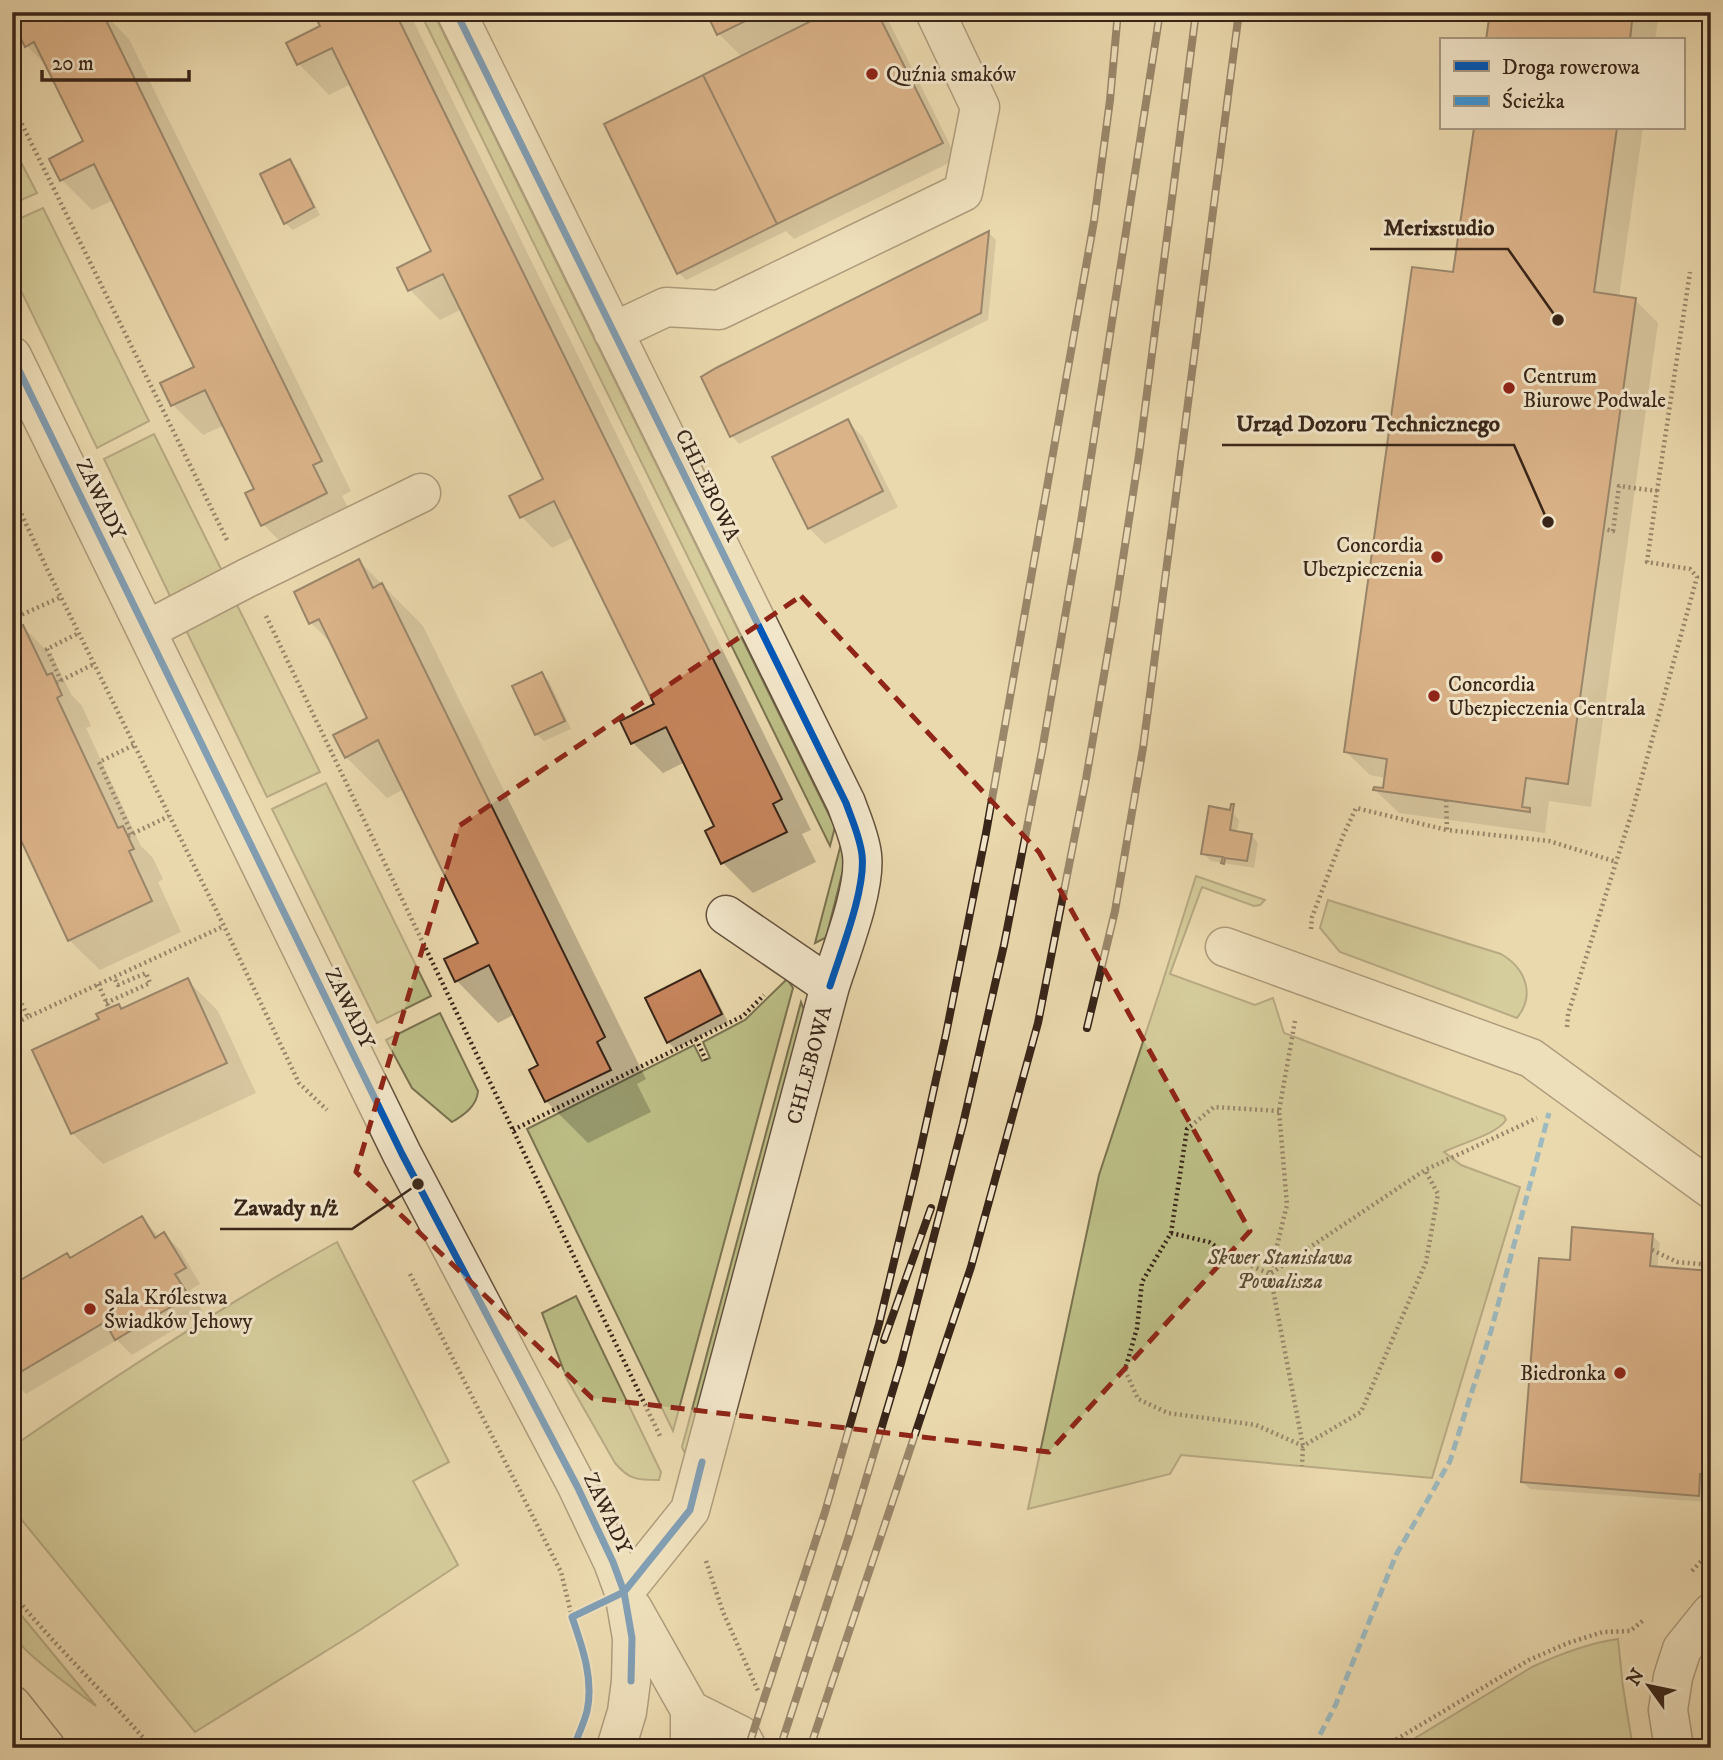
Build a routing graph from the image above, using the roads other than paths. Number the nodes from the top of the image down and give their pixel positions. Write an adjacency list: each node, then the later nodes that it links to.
1 (456, 12): 3 (street, CHLEBOWA)
2 (935, 12): 3 (street)
3 (613, 332): 9 (street, CHLEBOWA)
4 (12, 356): 6 (street, ZAWADY)
5 (421, 493): 6 (street)
6 (146, 630): 11 (street, ZAWADY)
7 (726, 915): 9 (street)
8 (1225, 947): 10 (street)
9 (817, 977): 11 (street, CHLEBOWA)
10 (1711, 1189)
11 (624, 1592): 14 (street, ZAWADY); 16 (street, ZAWADY)
12 (1711, 1613): 19 (street)
13 (12, 1705): 15 (main road)
14 (690, 1710): 17 (street); 18 (street)
15 (46, 1748)
16 (616, 1748)
17 (690, 1748)
18 (747, 1748)
19 (1674, 1748)

